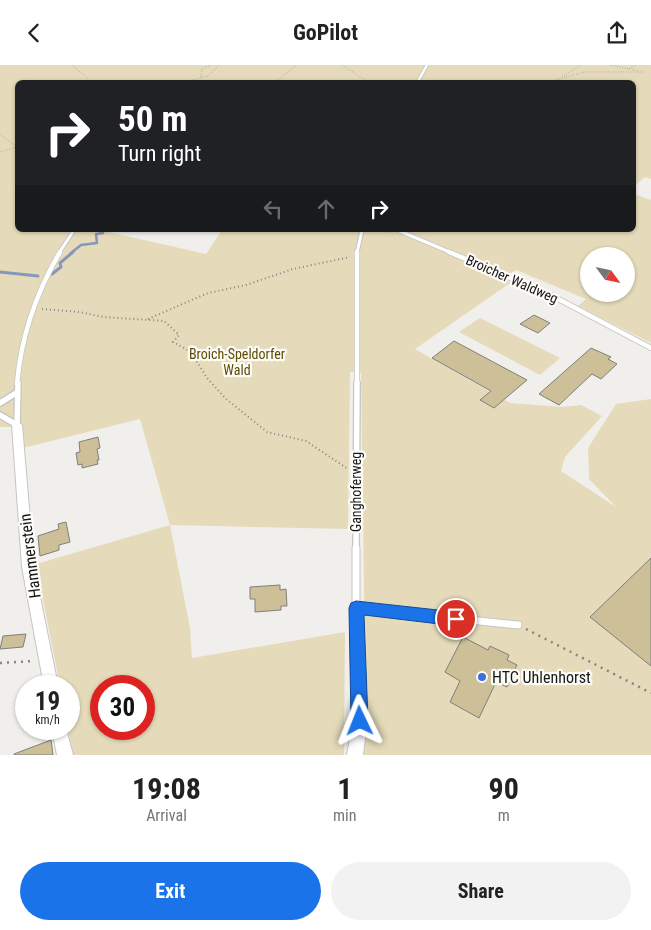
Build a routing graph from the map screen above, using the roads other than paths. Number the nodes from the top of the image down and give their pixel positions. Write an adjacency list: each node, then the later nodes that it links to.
1 (427, 65): 2 (lane)
2 (419, 80)
3 (73, 232): 7 (lane, Hammerstein)
4 (362, 232): 11 (lane, Ganghoferweg)
5 (402, 232): 6 (lane, Broicher Waldweg)
6 (651, 348)
7 (16, 393): 8 (lane); 10 (lane, Hammerstein)
8 (0, 403)
9 (0, 415): 10 (lane)
10 (17, 425): 13 (street, Hammerstein)
11 (356, 608): 12 (lane); 16 (street, Ganghoferweg)
12 (518, 625)
13 (49, 675)
14 (62, 740): 15 (street)
15 (65, 755)
16 (355, 755)

